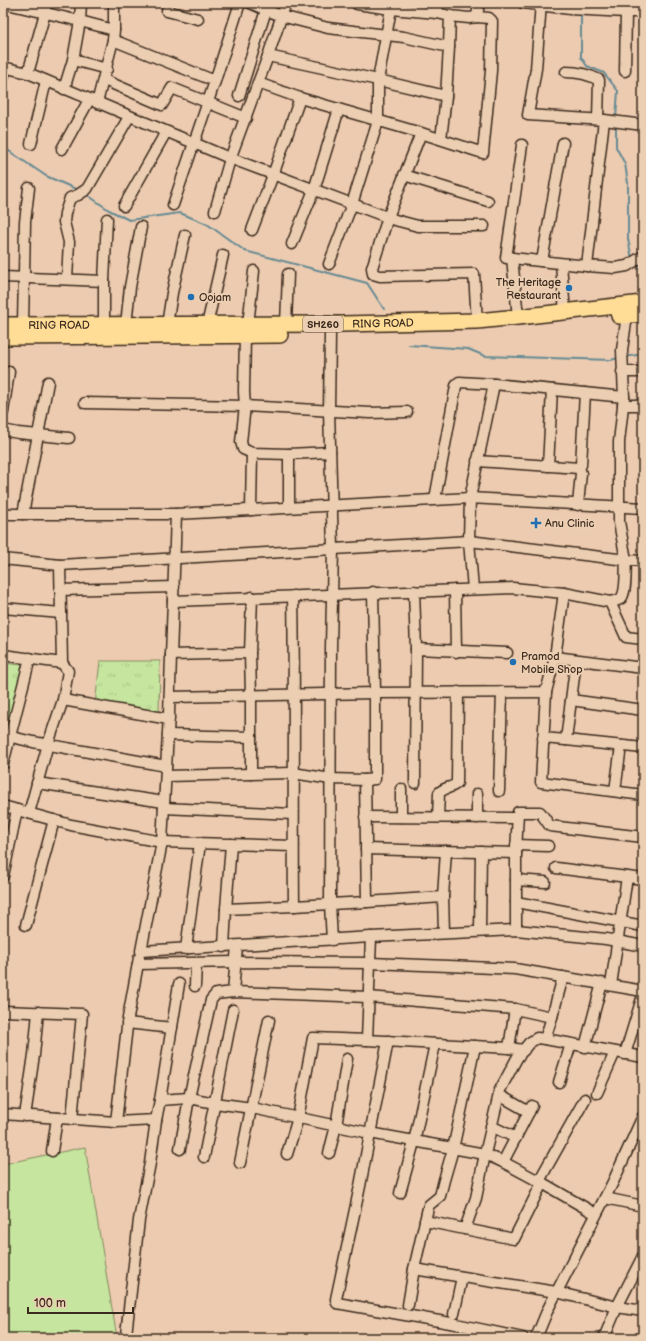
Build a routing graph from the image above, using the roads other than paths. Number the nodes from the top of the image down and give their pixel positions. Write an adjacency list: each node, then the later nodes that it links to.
1 (4, 3): 13 (street)
2 (81, 3): 22 (street)
3 (114, 3): 23 (street)
4 (168, 3): 21 (street)
5 (240, 3): 37 (street)
6 (250, 3): 16 (street)
7 (286, 3): 18 (street)
8 (355, 3): 12 (street)
9 (478, 3): 20 (street)
10 (523, 3): 11 (street)
11 (540, 4): 17 (street); 48 (street)
12 (392, 6): 14 (street); 24 (street)
13 (45, 8): 22 (street); 32 (street)
14 (438, 8): 19 (street)
15 (641, 9): 17 (street)
16 (266, 10): 18 (street); 40 (street)
17 (626, 12): 30 (street)
18 (281, 16): 24 (street); 26 (street)
19 (450, 16): 20 (street); 25 (street)
20 (477, 17): 53 (street)
21 (198, 19)
22 (80, 21): 23 (street); 27 (street)
23 (114, 35): 29 (street); 37 (street)
24 (387, 35): 25 (street); 35 (street)
25 (449, 47): 41 (street)
26 (268, 56): 35 (street); 38 (street)
27 (73, 60): 29 (street); 39 (street)
28 (4, 67): 32 (street); 33 (street)
29 (107, 69): 34 (street)
30 (625, 71)
31 (566, 72): 48 (street)
32 (28, 73): 36 (street)
33 (3, 79)
34 (104, 80): 43 (street); 44 (street)
35 (378, 80): 41 (street); 49 (street)
36 (46, 81): 39 (street); 55 (street)
37 (216, 81): 44 (street)
38 (258, 83): 42 (street); 47 (street)
39 (64, 89): 43 (street)
40 (239, 96)
41 (446, 96): 53 (street)
42 (300, 98): 45 (street); 60 (street)
43 (93, 102): 46 (street); 58 (street)
44 (208, 103): 47 (street); 56 (street)
45 (339, 110): 49 (street); 63 (street)
46 (129, 117): 51 (street); 87 (street)
47 (246, 118): 59 (street)
48 (601, 120): 50 (street); 82 (street)
49 (378, 121): 52 (street); 65 (street)
50 (643, 125)
51 (166, 132): 56 (street); 66 (street)
52 (421, 133): 53 (street); 61 (street)
53 (441, 139)
54 (562, 143): 79 (street)
55 (31, 144)
56 (195, 144): 59 (street); 67 (street)
57 (522, 145): 77 (street)
58 (62, 149)
59 (230, 159): 60 (street); 68 (street)
60 (273, 175): 63 (street); 73 (street)
61 (404, 175): 64 (street); 69 (street)
62 (30, 188): 86 (street)
63 (314, 190): 65 (street); 75 (street)
64 (488, 201)
65 (352, 204): 69 (street); 80 (street)
66 (124, 206)
67 (173, 206)
68 (215, 211)
69 (388, 217): 71 (street); 94 (street)
70 (107, 219): 88 (street)
71 (484, 226)
72 (141, 227): 99 (street)
73 (252, 230)
74 (185, 235): 100 (street)
75 (292, 244)
76 (223, 255): 101 (street)
77 (512, 258): 79 (street); 93 (street)
78 (637, 260): 82 (street)
79 (542, 261): 81 (street)
80 (329, 264)
81 (561, 264): 82 (street); 90 (street)
82 (587, 266)
83 (254, 271): 102 (street)
84 (288, 274): 95 (street)
85 (3, 277): 86 (street)
86 (24, 277): 87 (street); 97 (street)
87 (67, 279): 88 (street)
88 (104, 281): 98 (street)
89 (643, 303): 90 (highway, RING ROAD / SH260)
90 (565, 312): 93 (highway, RING ROAD / SH260)
91 (643, 314): 92 (highway, RING ROAD / SH260)
92 (627, 315): 103 (highway, RING ROAD / SH260); 105 (street)
93 (518, 317): 94 (highway, RING ROAD / SH260)
94 (477, 321): 103 (highway, RING ROAD / SH260)
95 (286, 324): 102 (highway, RING ROAD / SH260); 103 (highway, RING ROAD / SH260)
96 (3, 325): 97 (highway, RING ROAD / SH260)
97 (23, 325): 98 (highway, RING ROAD / SH260)
98 (104, 325): 99 (highway, RING ROAD / SH260)
99 (126, 325): 100 (highway, RING ROAD / SH260)
100 (167, 325): 101 (highway, RING ROAD / SH260)
101 (207, 325): 102 (highway, RING ROAD / SH260)
102 (247, 330): 103 (highway, RING ROAD / SH260); 104 (highway, RING ROAD / SH260); 115 (street)
103 (320, 331): 116 (street)
104 (3, 337)
105 (622, 370): 107 (street); 112 (street)
106 (10, 372): 117 (street)
107 (643, 372)
108 (48, 382): 120 (street)
109 (494, 384): 110 (street); 125 (street); 129 (street)
110 (552, 390): 111 (street); 126 (street)
111 (585, 393): 112 (street); 127 (street)
112 (623, 401): 114 (street); 133 (street)
113 (85, 403): 115 (street)
114 (643, 405)
115 (245, 406): 116 (street); 123 (street)
116 (329, 411): 118 (street); 122 (street)
117 (3, 412)
118 (407, 412)
119 (3, 430): 120 (street)
120 (37, 435): 121 (street); 137 (street)
121 (69, 438)
122 (330, 452): 124 (street); 130 (street)
123 (252, 453): 124 (street); 135 (street)
124 (289, 454): 132 (street)
125 (478, 461): 126 (street); 128 (street)
126 (548, 466): 127 (street)
127 (579, 468): 131 (street)
128 (470, 498): 129 (street); 131 (street); 139 (street)
129 (436, 500): 130 (street)
130 (331, 505): 132 (street); 140 (street)
131 (578, 505): 133 (street)
132 (289, 508): 135 (street)
133 (619, 508): 134 (street); 143 (street)
134 (643, 508)
135 (251, 510): 138 (street)
136 (3, 513): 137 (street)
137 (23, 514): 138 (street)
138 (176, 514): 141 (street)
139 (469, 541): 140 (street); 143 (street); 147 (street)
140 (333, 549): 141 (street); 153 (street)
141 (175, 558): 145 (street); 146 (street)
142 (3, 559): 145 (street)
143 (626, 560): 144 (street); 157 (street)
144 (643, 561)
145 (60, 565): 148 (street)
146 (174, 587): 148 (street); 156 (street)
147 (474, 589): 149 (street); 152 (street)
148 (60, 590): 159 (street)
149 (455, 590): 150 (street); 162 (street)
150 (414, 591): 151 (street); 161 (street)
151 (373, 592): 153 (street); 175 (street)
152 (564, 593): 157 (street); 167 (street)
153 (332, 594): 154 (street); 178 (street)
154 (293, 596): 155 (street); 177 (street)
155 (252, 597): 156 (street); 163 (street)
156 (173, 601): 166 (street)
157 (610, 602): 160 (street)
158 (3, 608): 159 (street)
159 (61, 613): 170 (street)
160 (643, 639)
161 (416, 649): 162 (street); 176 (street)
162 (456, 652): 164 (street)
163 (250, 653): 166 (street); 179 (street)
164 (507, 653)
165 (3, 655): 168 (street)
166 (171, 655): 180 (street)
167 (555, 657): 169 (street); 174 (street)
168 (30, 658): 170 (street); 186 (street)
169 (576, 660): 171 (street); 182 (street)
170 (62, 663): 181 (street)
171 (643, 668)
172 (458, 692): 173 (street); 176 (street); 213 (street)
173 (502, 692): 174 (street); 202 (street)
174 (546, 692): 188 (street)
175 (375, 693): 176 (street); 178 (street); 198 (street)
176 (416, 693): 199 (street)
177 (294, 694): 178 (street); 179 (street); 195 (street)
178 (331, 694): 197 (street)
179 (252, 695): 180 (street); 187 (street)
180 (170, 697): 184 (street)
181 (63, 700): 184 (street); 190 (street)
182 (571, 700): 183 (street); 189 (street)
183 (643, 710)
184 (169, 719): 185 (street)
185 (168, 735): 187 (street); 194 (street)
186 (7, 736): 190 (street); 193 (street)
187 (251, 737): 196 (street)
188 (543, 738): 189 (street); 203 (street)
189 (566, 740): 191 (street)
190 (48, 744): 194 (street); 200 (street)
191 (621, 746): 192 (street); 203 (street)
192 (643, 748)
193 (3, 764)
194 (166, 771): 196 (street); 206 (street)
195 (293, 773): 196 (street); 197 (street); 210 (street)
196 (251, 774)
197 (331, 780): 198 (street); 236 (street)
198 (365, 780): 211 (street)
199 (415, 783)
200 (37, 784): 206 (street); 209 (street)
201 (401, 789): 212 (street)
202 (499, 791)
203 (615, 791): 205 (street)
204 (477, 794): 214 (street)
205 (643, 795)
206 (164, 805): 210 (street); 218 (street)
207 (3, 806): 208 (street)
208 (17, 810): 209 (street); 228 (street)
209 (29, 813): 216 (street)
210 (293, 814): 221 (street)
211 (365, 817): 212 (street); 223 (street)
212 (401, 817): 213 (street)
213 (438, 817): 214 (street)
214 (476, 818): 215 (street)
215 (518, 818): 217 (street); 224 (street)
216 (54, 820): 218 (street); 240 (street)
217 (643, 837)
218 (162, 842): 219 (street); 252 (street)
219 (200, 843): 220 (street); 251 (street)
220 (231, 844): 221 (street); 238 (street)
221 (293, 846): 237 (street)
222 (548, 846): 224 (street)
223 (366, 848): 225 (street); 234 (street)
224 (516, 849): 226 (street); 231 (street)
225 (446, 851): 226 (street); 233 (street)
226 (481, 852): 243 (street)
227 (556, 868): 229 (street)
228 (3, 876)
229 (627, 876): 230 (street); 239 (street)
230 (643, 879)
231 (516, 880): 232 (street); 235 (street)
232 (545, 882)
233 (443, 897): 234 (street); 244 (street)
234 (367, 902): 236 (street)
235 (516, 902): 239 (street); 242 (street)
236 (330, 904): 237 (street); 246 (street)
237 (294, 906): 238 (street)
238 (226, 909): 250 (street)
239 (620, 922): 241 (street); 247 (street)
240 (26, 925)
241 (643, 926)
242 (516, 930): 243 (street); 247 (street)
243 (480, 931): 244 (street)
244 (444, 933): 245 (street)
245 (371, 937): 246 (street); 255 (street)
246 (332, 940): 248 (street)
247 (618, 941): 249 (street); 259 (street)
248 (237, 946): 250 (street); 253 (street)
249 (643, 946)
250 (224, 947): 251 (street)
251 (186, 949): 252 (street)
252 (141, 951): 256 (street)
253 (235, 962): 254 (street); 255 (street); 262 (street)
254 (196, 963): 256 (street); 260 (street)
255 (370, 963): 257 (street); 264 (street)
256 (138, 964): 271 (street)
257 (563, 977): 259 (street); 269 (street)
258 (179, 984): 272 (street)
259 (607, 984): 261 (street); 279 (street)
260 (195, 986)
261 (643, 991)
262 (233, 992): 264 (street); 288 (street)
263 (643, 996): 282 (street)
264 (368, 997): 265 (street); 274 (street)
265 (515, 1009): 269 (street); 280 (street)
266 (232, 1010): 291 (street)
267 (3, 1011): 268 (street)
268 (38, 1012): 294 (street); 298 (street)
269 (552, 1017): 273 (street)
270 (269, 1020): 292 (street)
271 (127, 1023): 272 (street); 300 (street)
272 (172, 1028): 290 (street)
273 (545, 1039): 277 (street); 281 (street)
274 (367, 1040): 275 (street); 297 (street)
275 (388, 1041): 276 (street); 303 (street)
276 (435, 1044): 278 (street); 305 (street)
277 (571, 1044): 279 (street); 285 (street)
278 (475, 1046): 280 (street); 307 (street)
279 (585, 1047): 282 (street)
280 (509, 1048): 281 (street)
281 (524, 1050): 287 (street)
282 (620, 1053): 283 (street); 286 (street)
283 (643, 1057)
284 (347, 1059): 301 (street)
285 (559, 1082)
286 (596, 1093)
287 (499, 1096): 302 (street); 304 (street)
288 (189, 1098): 290 (street); 291 (street); 306 (street)
289 (585, 1099): 315 (street)
290 (160, 1100): 299 (street)
291 (215, 1103): 292 (street); 312 (street)
292 (252, 1108): 297 (street); 314 (street)
293 (3, 1114): 294 (street)
294 (25, 1116): 296 (street)
295 (643, 1116): 317 (street)
296 (57, 1118): 298 (street); 308 (street)
297 (298, 1118): 301 (street); 310 (street)
298 (72, 1119): 300 (street)
299 (156, 1120): 300 (street); 330 (street)
300 (116, 1122)
301 (336, 1126): 303 (street); 309 (street)
302 (491, 1126): 304 (street); 311 (street)
303 (370, 1133): 305 (street); 331 (street)
304 (516, 1138): 313 (street)
305 (414, 1142): 307 (street); 316 (street)
306 (180, 1149)
307 (453, 1149): 311 (street); 320 (street)
308 (52, 1151)
309 (329, 1153)
310 (287, 1154)
311 (485, 1154): 313 (street); 321 (street)
312 (204, 1157)
313 (503, 1162): 315 (street)
314 (240, 1163)
315 (541, 1182): 319 (street); 321 (street)
316 (400, 1193)
317 (605, 1198): 318 (street); 319 (street)
318 (643, 1206)
319 (596, 1214): 325 (street)
320 (425, 1221): 321 (street); 323 (street)
321 (465, 1229)
322 (641, 1263): 327 (street)
323 (414, 1269): 324 (street); 326 (street)
324 (462, 1277): 325 (street); 329 (street)
325 (556, 1292): 327 (street); 332 (street)
326 (408, 1306)
327 (617, 1307): 328 (street); 333 (street)
328 (643, 1311)
329 (454, 1314)
330 (127, 1338)
331 (523, 1338)
332 (536, 1338)
333 (604, 1338)

